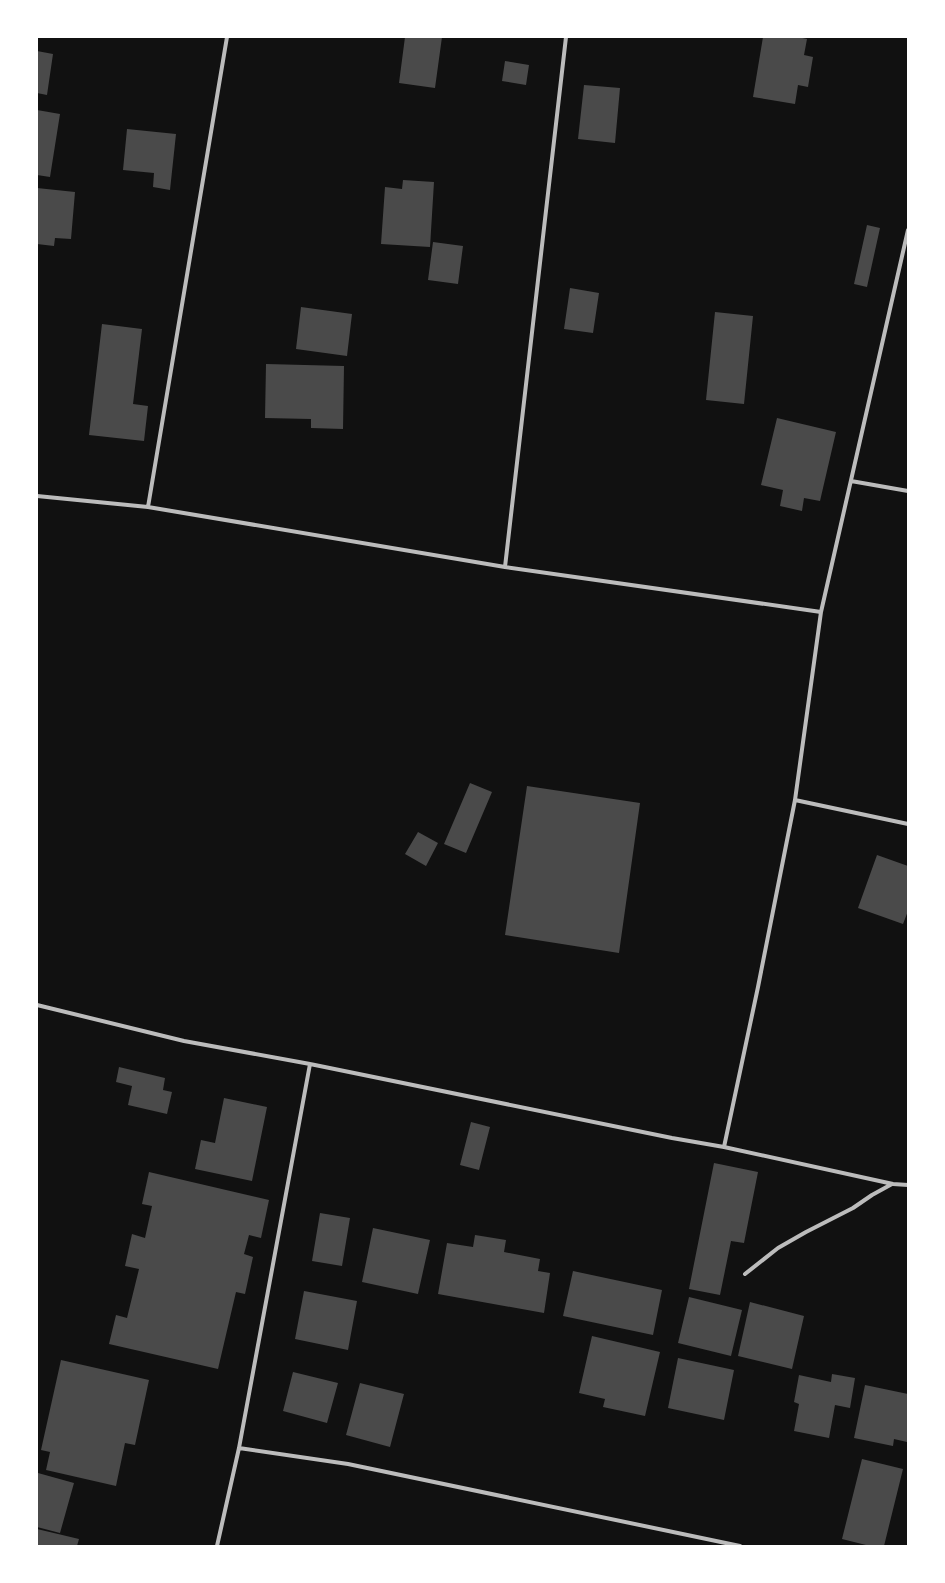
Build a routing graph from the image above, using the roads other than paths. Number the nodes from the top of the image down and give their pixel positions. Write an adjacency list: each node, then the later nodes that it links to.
1 (227, 37): 7 (street)
2 (566, 37): 8 (street)
3 (908, 230): 4 (street)
4 (851, 481): 5 (street); 9 (street)
5 (908, 491)
6 (37, 496): 7 (street)
7 (148, 507): 8 (street)
8 (505, 567): 9 (street)
9 (822, 612): 10 (street)
10 (795, 800): 11 (street); 14 (street)
11 (908, 824)
12 (37, 1005): 13 (street)
13 (310, 1064): 14 (street); 18 (street)
14 (724, 1147): 15 (street)
15 (893, 1184): 16 (street); 17 (street)
16 (908, 1185)
17 (745, 1274)
18 (239, 1448): 19 (street); 20 (street)
19 (217, 1546)
20 (740, 1546)

